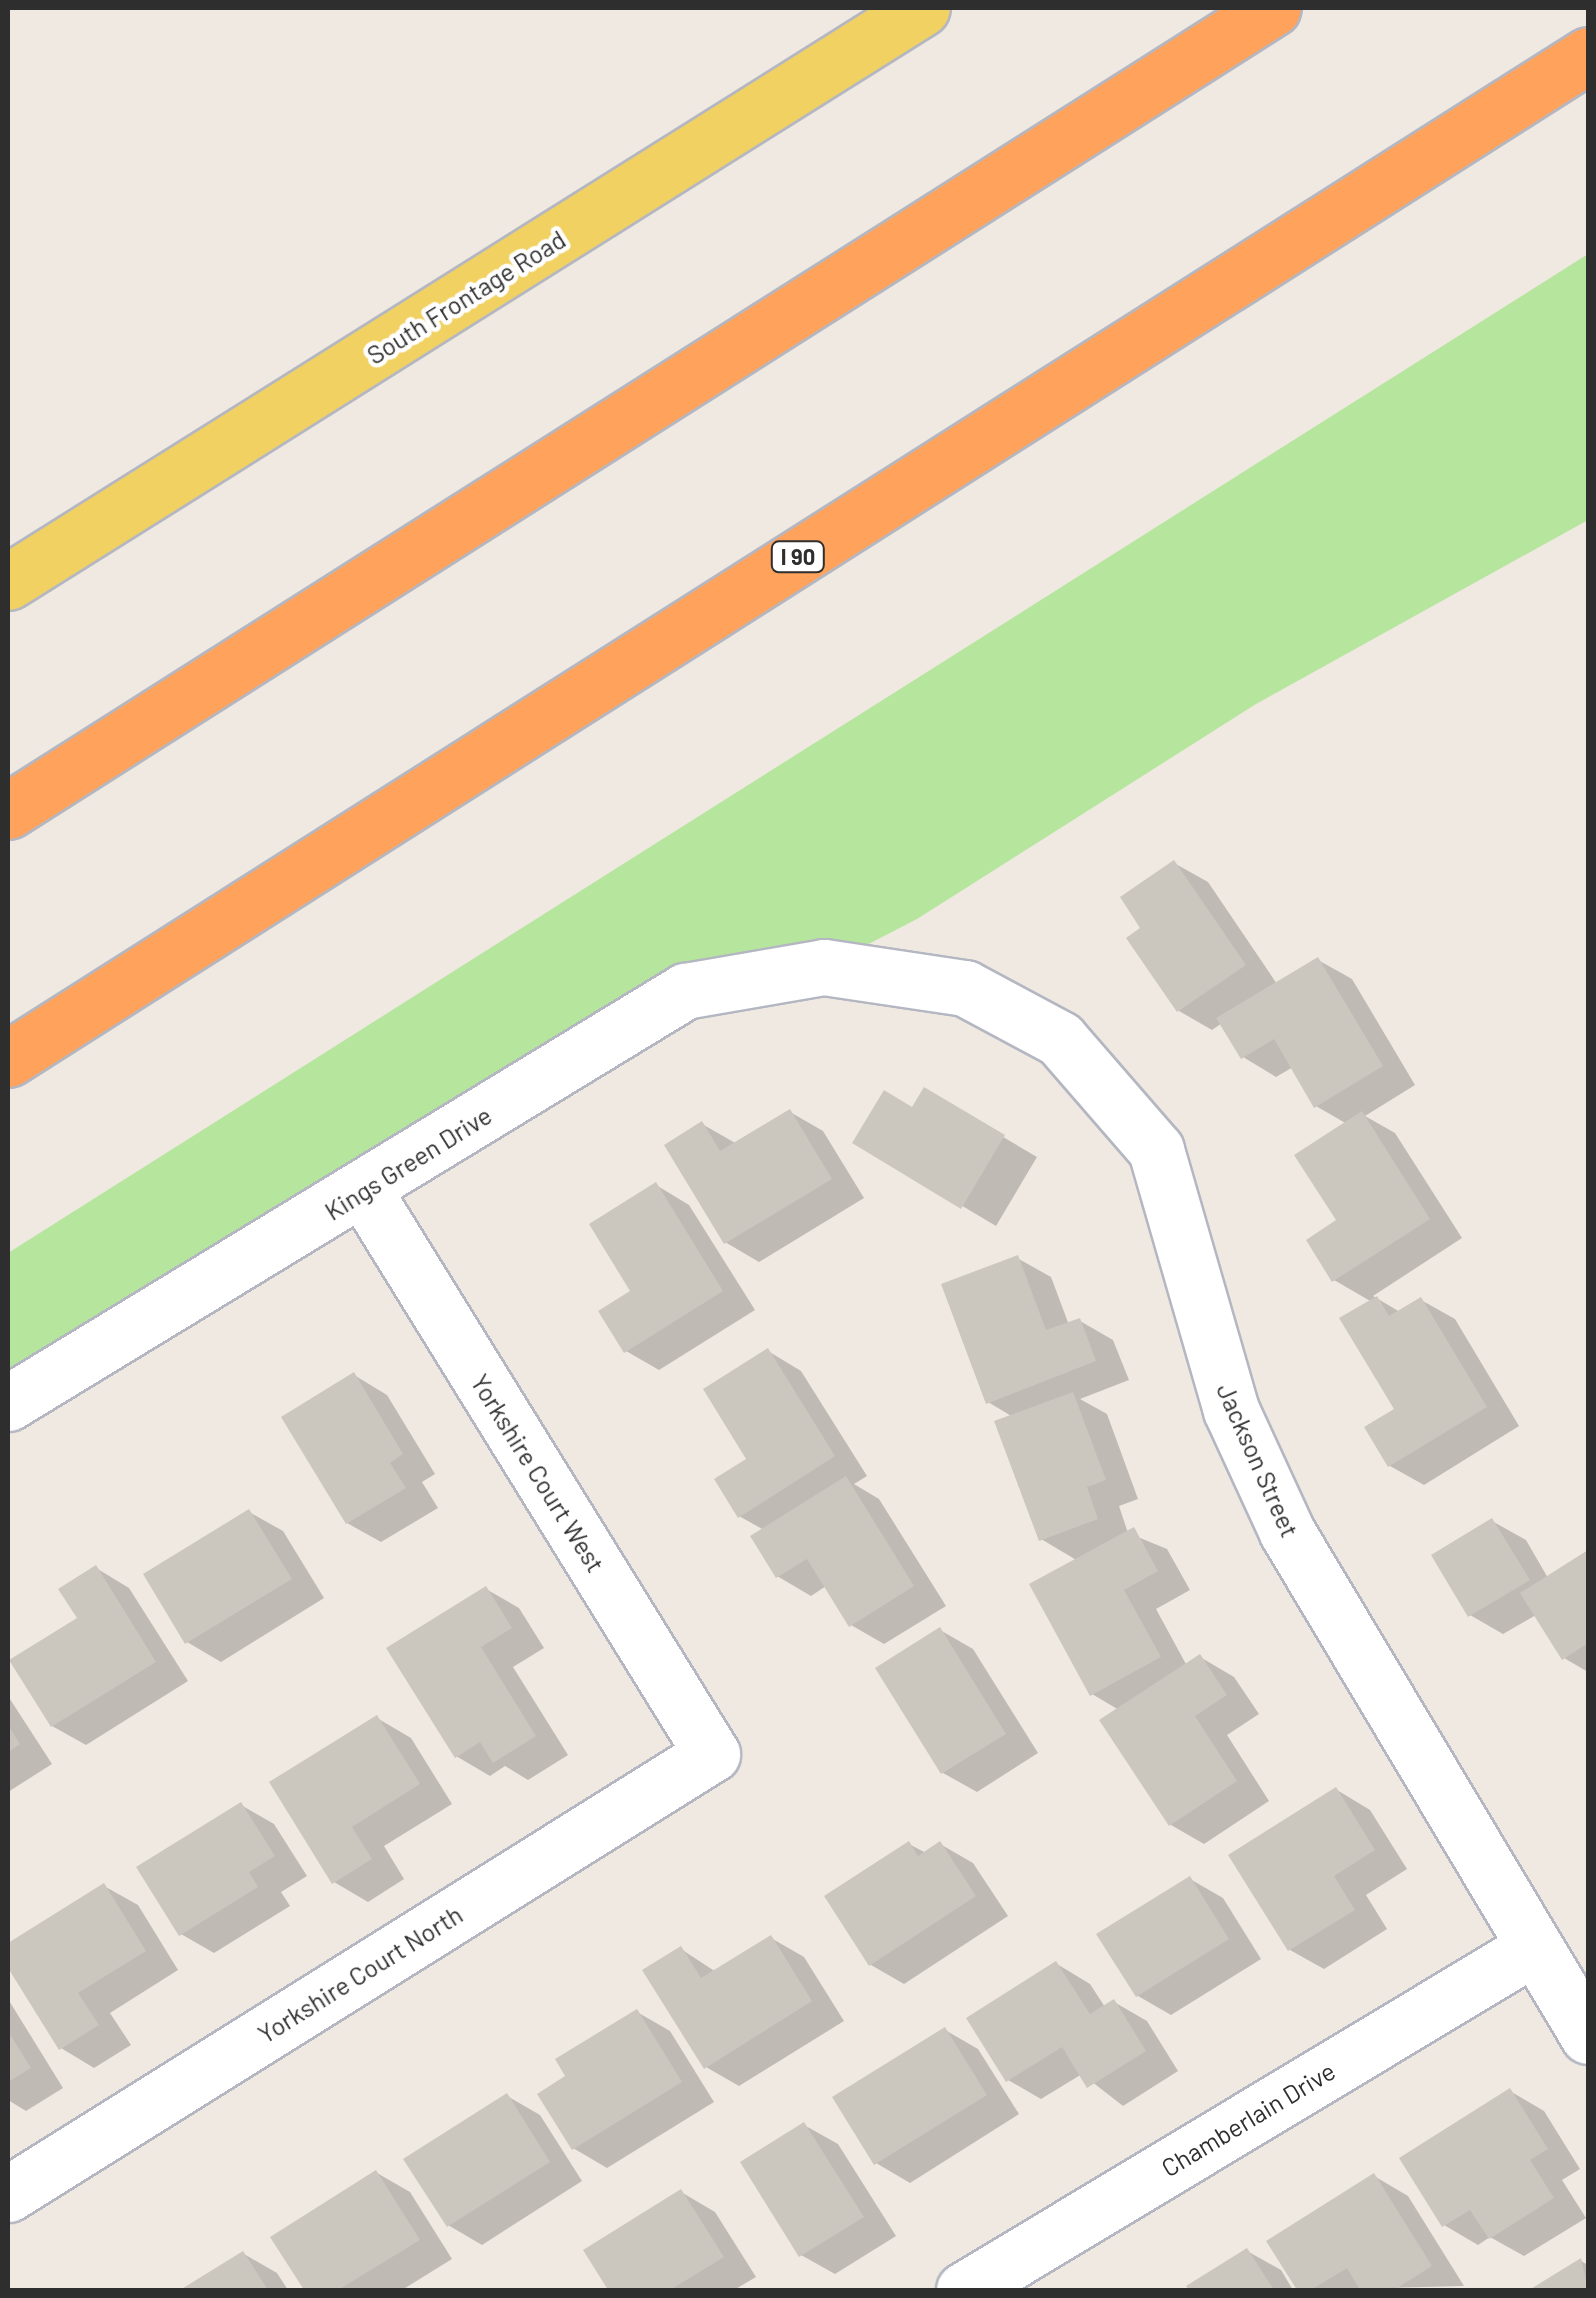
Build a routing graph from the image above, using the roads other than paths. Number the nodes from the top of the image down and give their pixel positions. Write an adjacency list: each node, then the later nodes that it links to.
1 (922, 8): 4 (main road, South Frontage Road)
2 (1273, 8): 5 (highway)
3 (1588, 55): 7 (highway, I 90)
4 (8, 582)
5 (8, 811)
6 (824, 967): 8 (street, Kings Green Drive); 11 (street, Jackson Street)
7 (8, 1060)
8 (364, 1191): 9 (street, Kings Green Drive); 10 (street, Yorkshire Court West)
9 (8, 1403)
10 (712, 1754): 13 (street, Yorkshire Court North)
11 (1533, 1948): 12 (street, Jackson Street); 14 (street, Chamberlain Drive)
12 (1588, 2036)
13 (8, 2194)
14 (964, 2290)

